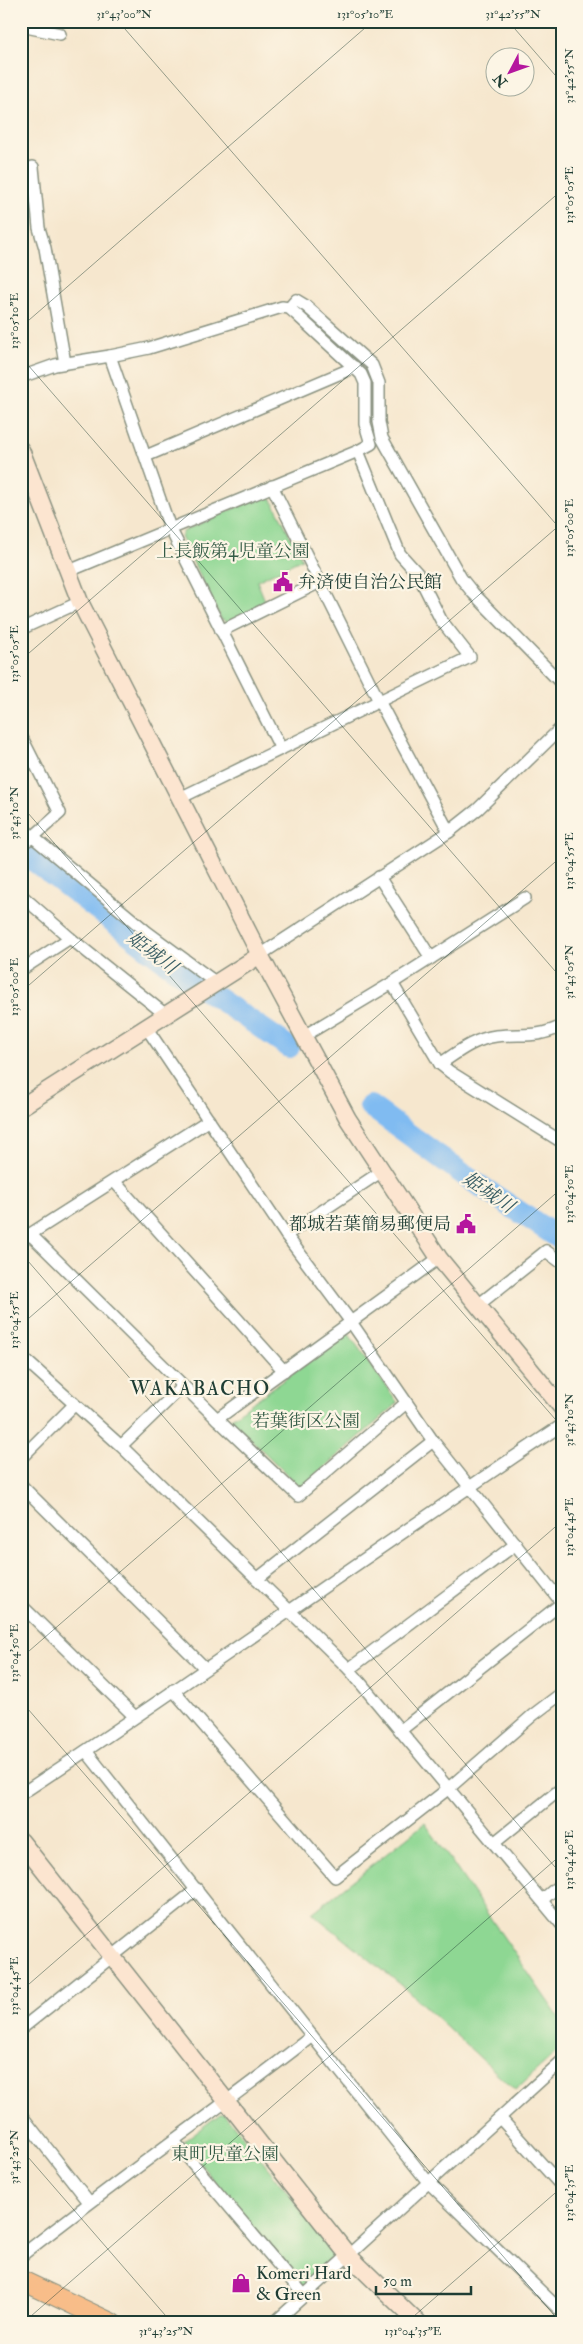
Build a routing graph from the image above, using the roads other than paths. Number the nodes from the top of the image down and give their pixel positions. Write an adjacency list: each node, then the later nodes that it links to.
1 (21, 26): 2 (street)
2 (60, 34)
3 (21, 171): 6 (street)
4 (289, 308): 5 (street); 7 (street); 19 (street)
5 (110, 356): 6 (street); 11 (street)
6 (65, 363): 8 (street)
7 (355, 367): 10 (street); 11 (street)
8 (21, 377)
9 (21, 450): 14 (street)
10 (358, 451): 12 (street); 20 (street)
11 (146, 456): 13 (street)
12 (272, 486): 13 (street); 15 (street)
13 (170, 528): 14 (street); 18 (street)
14 (69, 572): 16 (street)
15 (320, 582): 18 (street); 20 (street)
16 (80, 602): 17 (street); 24 (street)
17 (21, 629)
18 (222, 631): 23 (street)
19 (562, 684)
20 (379, 701): 23 (street); 26 (street)
21 (562, 727): 26 (street)
22 (21, 736): 27 (street)
23 (281, 749): 24 (street)
24 (180, 798): 33 (street)
25 (21, 827): 27 (street)
26 (449, 832): 29 (street)
27 (33, 837): 28 (street); 37 (street)
28 (21, 844)
29 (379, 877): 33 (street); 34 (street)
30 (21, 895): 32 (street)
31 (525, 898): 34 (street)
32 (70, 938): 35 (street); 38 (street)
33 (260, 955): 37 (street); 41 (street)
34 (431, 958): 36 (street)
35 (21, 970)
36 (392, 983): 41 (street); 42 (street)
37 (211, 985): 38 (street)
38 (168, 1013): 40 (street)
39 (562, 1026): 42 (street)
40 (146, 1027): 43 (street); 44 (street)
41 (304, 1036): 46 (street)
42 (440, 1064): 45 (street)
43 (21, 1107)
44 (209, 1120): 47 (street); 48 (street)
45 (559, 1137)
46 (382, 1171): 48 (street); 50 (street)
47 (114, 1181): 49 (street); 55 (street)
48 (286, 1235): 53 (street)
49 (26, 1237): 56 (street)
50 (439, 1258): 52 (street); 53 (street)
51 (562, 1262): 52 (street)
52 (477, 1306): 59 (street)
53 (351, 1322): 55 (street); 57 (street)
54 (21, 1356): 58 (street)
55 (284, 1371): 60 (street)
56 (183, 1386): 60 (street); 63 (street)
57 (406, 1403): 60 (street); 62 (street)
58 (74, 1405): 63 (street); 64 (street)
59 (562, 1408)
60 (217, 1419)
61 (562, 1425): 66 (street)
62 (434, 1442): 66 (street); 68 (street)
63 (121, 1446): 68 (street)
64 (21, 1458)
65 (21, 1485): 72 (street)
66 (469, 1486): 67 (street); 71 (street)
67 (516, 1544): 69 (street); 73 (street)
68 (257, 1579): 71 (street)
69 (562, 1603): 77 (street)
70 (21, 1605): 76 (street)
71 (291, 1612): 72 (street); 73 (street)
72 (205, 1668): 74 (street)
73 (349, 1669): 77 (street)
74 (174, 1690): 76 (street); 79 (street)
75 (562, 1693): 79 (street)
76 (134, 1716): 78 (street)
77 (401, 1730): 79 (street)
78 (86, 1751): 81 (street); 85 (street)
79 (449, 1788): 83 (street)
80 (562, 1788): 83 (street)
81 (21, 1794)
82 (21, 1841): 88 (street)
83 (494, 1843): 86 (street)
84 (562, 1884): 86 (street)
85 (197, 1889): 88 (street); 90 (street)
86 (542, 1900): 87 (street)
87 (562, 1925)
88 (112, 1958): 89 (street); 92 (street)
89 (21, 2029)
90 (312, 2036): 92 (street); 97 (street)
91 (562, 2061): 94 (street)
92 (227, 2102): 95 (street); 99 (street)
93 (21, 2115): 98 (street)
94 (501, 2118): 96 (street); 97 (street)
95 (174, 2142): 98 (street); 102 (street)
96 (562, 2179)
97 (428, 2182): 99 (street); 103 (street)
98 (89, 2202): 100 (street)
99 (348, 2255): 102 (street); 106 (street)
100 (21, 2256)
101 (21, 2280): 104 (main road)
102 (304, 2295): 105 (street)
103 (562, 2312)
104 (112, 2323)
105 (274, 2323)
106 (418, 2323)

